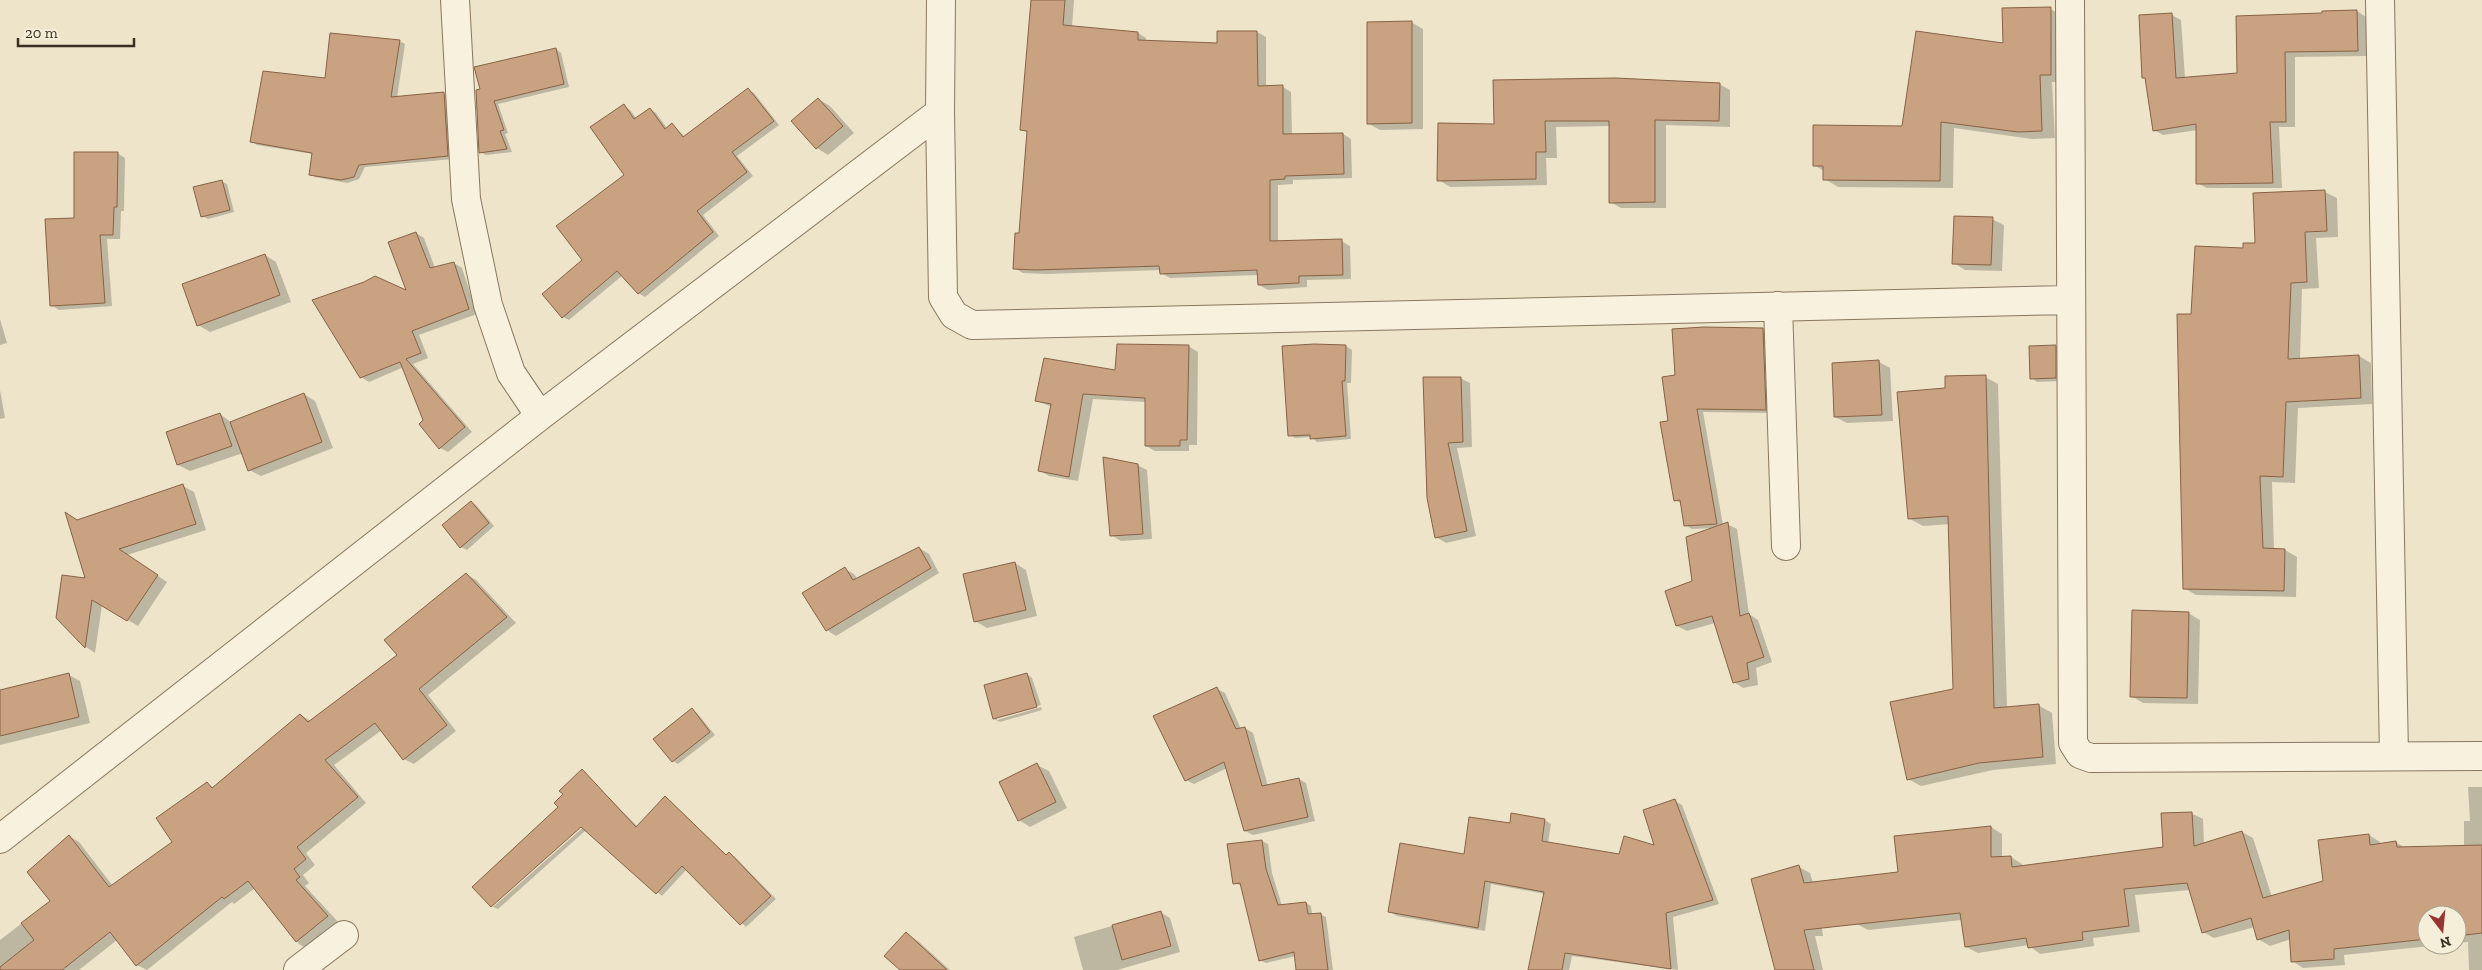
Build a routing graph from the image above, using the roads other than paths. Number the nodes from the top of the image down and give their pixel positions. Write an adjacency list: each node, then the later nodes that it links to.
1 (454, 0): 8 (street)
2 (941, 0): 5 (street)
3 (2070, 0): 6 (street)
4 (2380, 0): 10 (street)
5 (940, 112): 7 (street); 8 (street)
6 (2070, 300): 7 (street); 10 (street)
7 (1778, 306): 9 (street)
8 (540, 416): 12 (street)
9 (1786, 546)
10 (2394, 756): 11 (street)
11 (2482, 756)
12 (0, 839)
13 (344, 935): 14 (street)
14 (298, 970)

